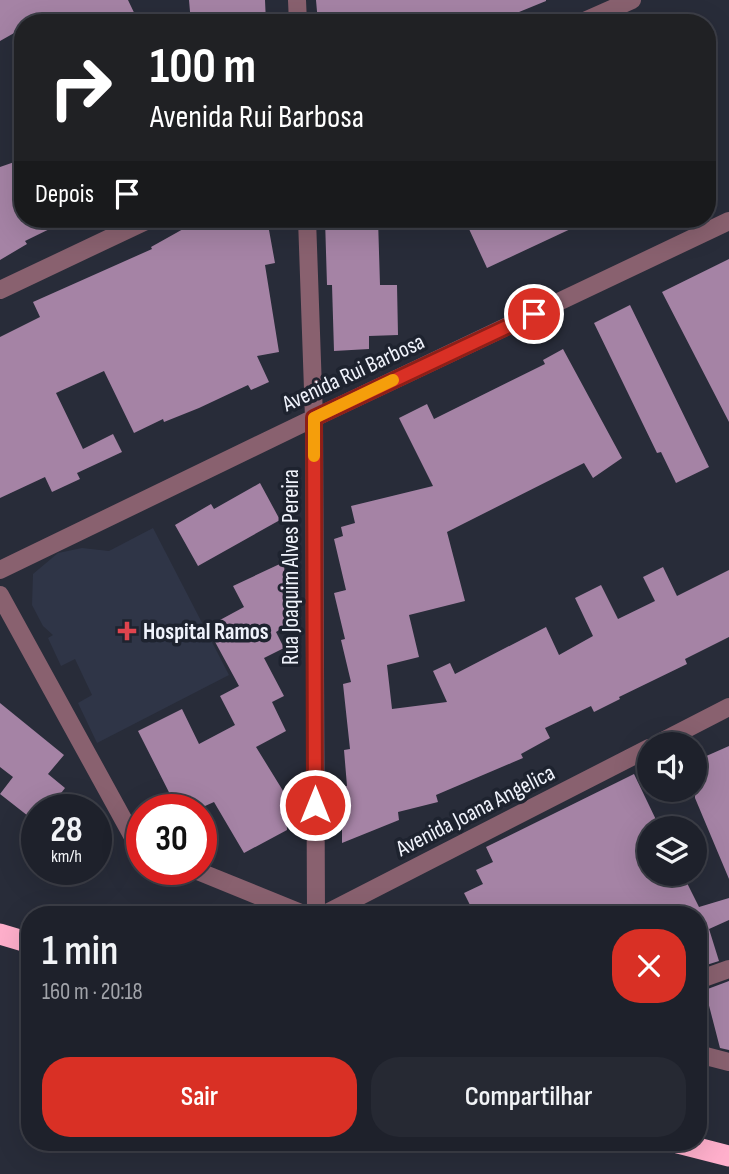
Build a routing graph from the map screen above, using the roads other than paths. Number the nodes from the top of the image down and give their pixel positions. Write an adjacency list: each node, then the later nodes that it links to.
1 (632, 0): 2 (street)
2 (600, 14)
3 (729, 222): 7 (street, Avenida Rui Barbosa)
4 (131, 228): 6 (street)
5 (307, 228): 7 (street, Rua Joaquim Alves Pereira)
6 (0, 290)
7 (314, 418): 8 (street, Avenida Rui Barbosa); 16 (street, Rua Joaquim Alves Pereira)
8 (0, 570)
9 (0, 597): 13 (street)
10 (729, 707): 11 (street)
11 (680, 732)
12 (637, 754): 17 (street, Avenida Joana Angelica)
13 (126, 825)
14 (217, 879): 15 (street)
15 (284, 906)
16 (316, 906)
17 (341, 906)
18 (0, 934): 19 (highway)
19 (21, 940)
20 (729, 969): 21 (street)
21 (707, 977)
22 (707, 1056): 23 (street)
23 (729, 1062)
24 (707, 1150): 25 (highway)
25 (729, 1156)

